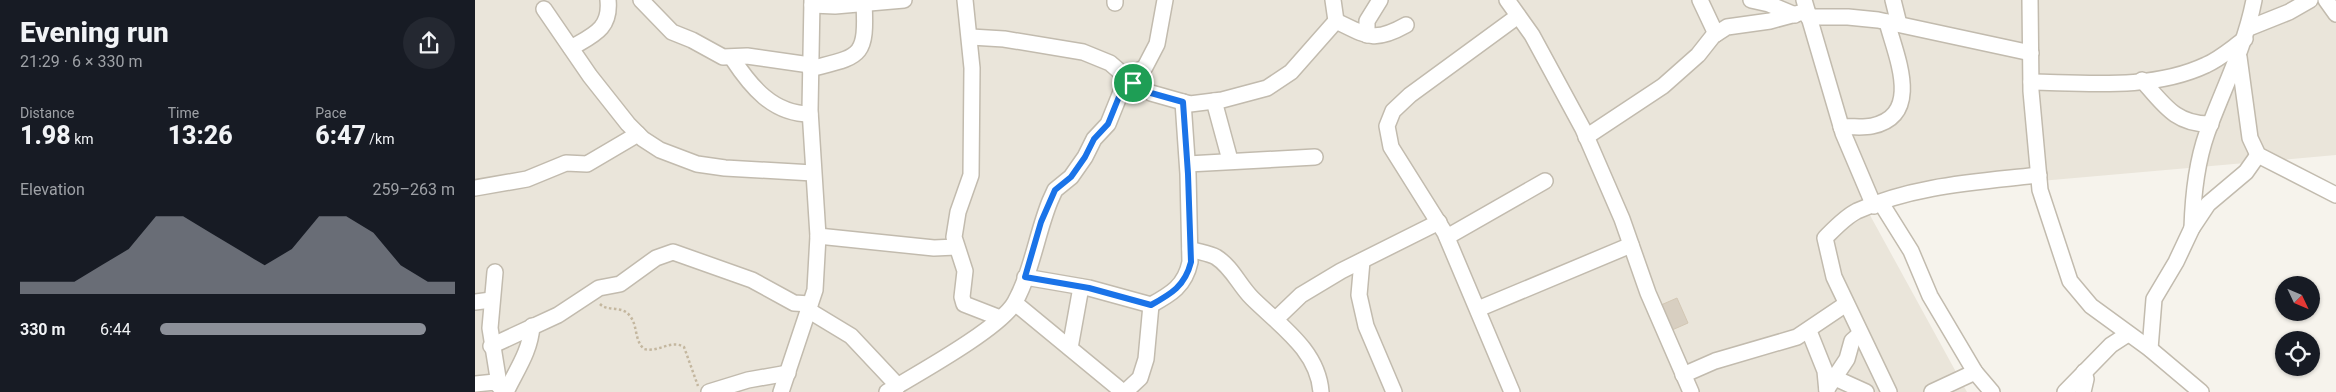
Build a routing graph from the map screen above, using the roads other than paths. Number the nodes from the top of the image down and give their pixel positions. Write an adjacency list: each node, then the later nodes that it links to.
1 (608, 0): 29 (street)
2 (641, 0): 32 (street)
3 (903, 0): 17 (street)
4 (965, 0): 28 (street)
5 (1165, 0): 34 (street)
6 (1333, 0): 22 (street)
7 (1380, 0): 27 (street)
8 (1507, 0): 21 (street)
9 (1700, 0): 25 (street)
10 (1751, 0): 19 (street)
11 (1893, 0): 23 (street)
12 (2030, 0): 30 (street)
13 (2254, 0): 26 (street)
14 (2310, 0): 26 (street)
15 (2326, 0): 20 (street)
16 (812, 2): 17 (street); 33 (street)
17 (863, 3): 33 (street)
18 (544, 9): 29 (street)
19 (1803, 11): 23 (street); 25 (street); 41 (street)
20 (2336, 14)
21 (1518, 16): 43 (street); 54 (street)
22 (1336, 21): 27 (street); 37 (street)
23 (1893, 23): 30 (street); 41 (street)
24 (1406, 25): 27 (street)
25 (1716, 34): 43 (street)
26 (2247, 34): 31 (street); 35 (street)
27 (1367, 35)
28 (971, 37): 34 (street); 59 (street)
29 (571, 48): 42 (street)
30 (2031, 54): 36 (street)
31 (2239, 56): 40 (street); 44 (street)
32 (732, 58): 33 (street); 39 (street)
33 (810, 67): 39 (street)
34 (1127, 77): 38 (street); 63 (street)
35 (2142, 80): 36 (street); 40 (street)
36 (2031, 82): 49 (street)
37 (1214, 101): 38 (street); 46 (street)
38 (1183, 102): 47 (street)
39 (810, 114): 48 (street)
40 (2211, 124): 55 (street)
41 (1841, 127): 53 (street)
42 (637, 134): 48 (street); 51 (street)
43 (1586, 137): 58 (street)
44 (2258, 155): 52 (street); 55 (street)
45 (1315, 157): 46 (street)
46 (1230, 160): 47 (street)
47 (1188, 164): 60 (street)
48 (813, 173): 56 (street)
49 (2039, 175): 53 (street); 77 (street)
50 (1545, 181): 57 (street)
51 (475, 188)
52 (2336, 195)
53 (1878, 204): 68 (street); 81 (street)
54 (1439, 222): 57 (street); 61 (street)
55 (2192, 228): 80 (street)
56 (817, 236): 59 (street); 70 (street)
57 (1447, 236): 71 (street)
58 (1631, 245): 71 (street); 84 (street)
59 (957, 247): 72 (street)
60 (1190, 250): 69 (street); 73 (street)
61 (1362, 261): 73 (street); 97 (street)
62 (495, 272): 65 (street)
63 (1025, 277): 64 (street); 67 (street)
64 (1081, 287): 69 (street); 79 (street)
65 (491, 300): 66 (street); 78 (street)
66 (475, 302)
67 (1015, 304): 72 (street); 79 (street)
68 (1846, 304): 75 (street); 76 (street)
69 (1151, 305): 91 (street)
70 (809, 307): 74 (street); 83 (street); 89 (street)
71 (1478, 309): 92 (street)
72 (1000, 318): 89 (street)
73 (1276, 319): 96 (street)
74 (532, 326): 78 (street); 88 (street)
75 (1809, 331): 84 (street); 87 (street)
76 (1860, 334): 87 (street); 100 (street)
77 (2128, 334): 80 (street); 82 (street)
78 (486, 338): 88 (street)
79 (1070, 348): 91 (street)
80 (2150, 349): 104 (street)
81 (1975, 372): 101 (street); 102 (street)
82 (2084, 372): 90 (street); 103 (street)
83 (788, 373): 85 (street); 95 (street)
84 (1683, 375): 98 (street)
85 (736, 383): 93 (street); 94 (street)
86 (475, 384): 88 (street)
87 (1830, 386): 99 (street)
88 (503, 389)
89 (892, 389)
90 (2086, 390)
91 (1129, 391)
92 (1508, 391)
93 (709, 392)
94 (752, 392)
95 (781, 392)
96 (1321, 392)
97 (1394, 392)
98 (1691, 392)
99 (1866, 392)
100 (1889, 392)
101 (1932, 392)
102 (1992, 392)
103 (2065, 392)
104 (2201, 392)

